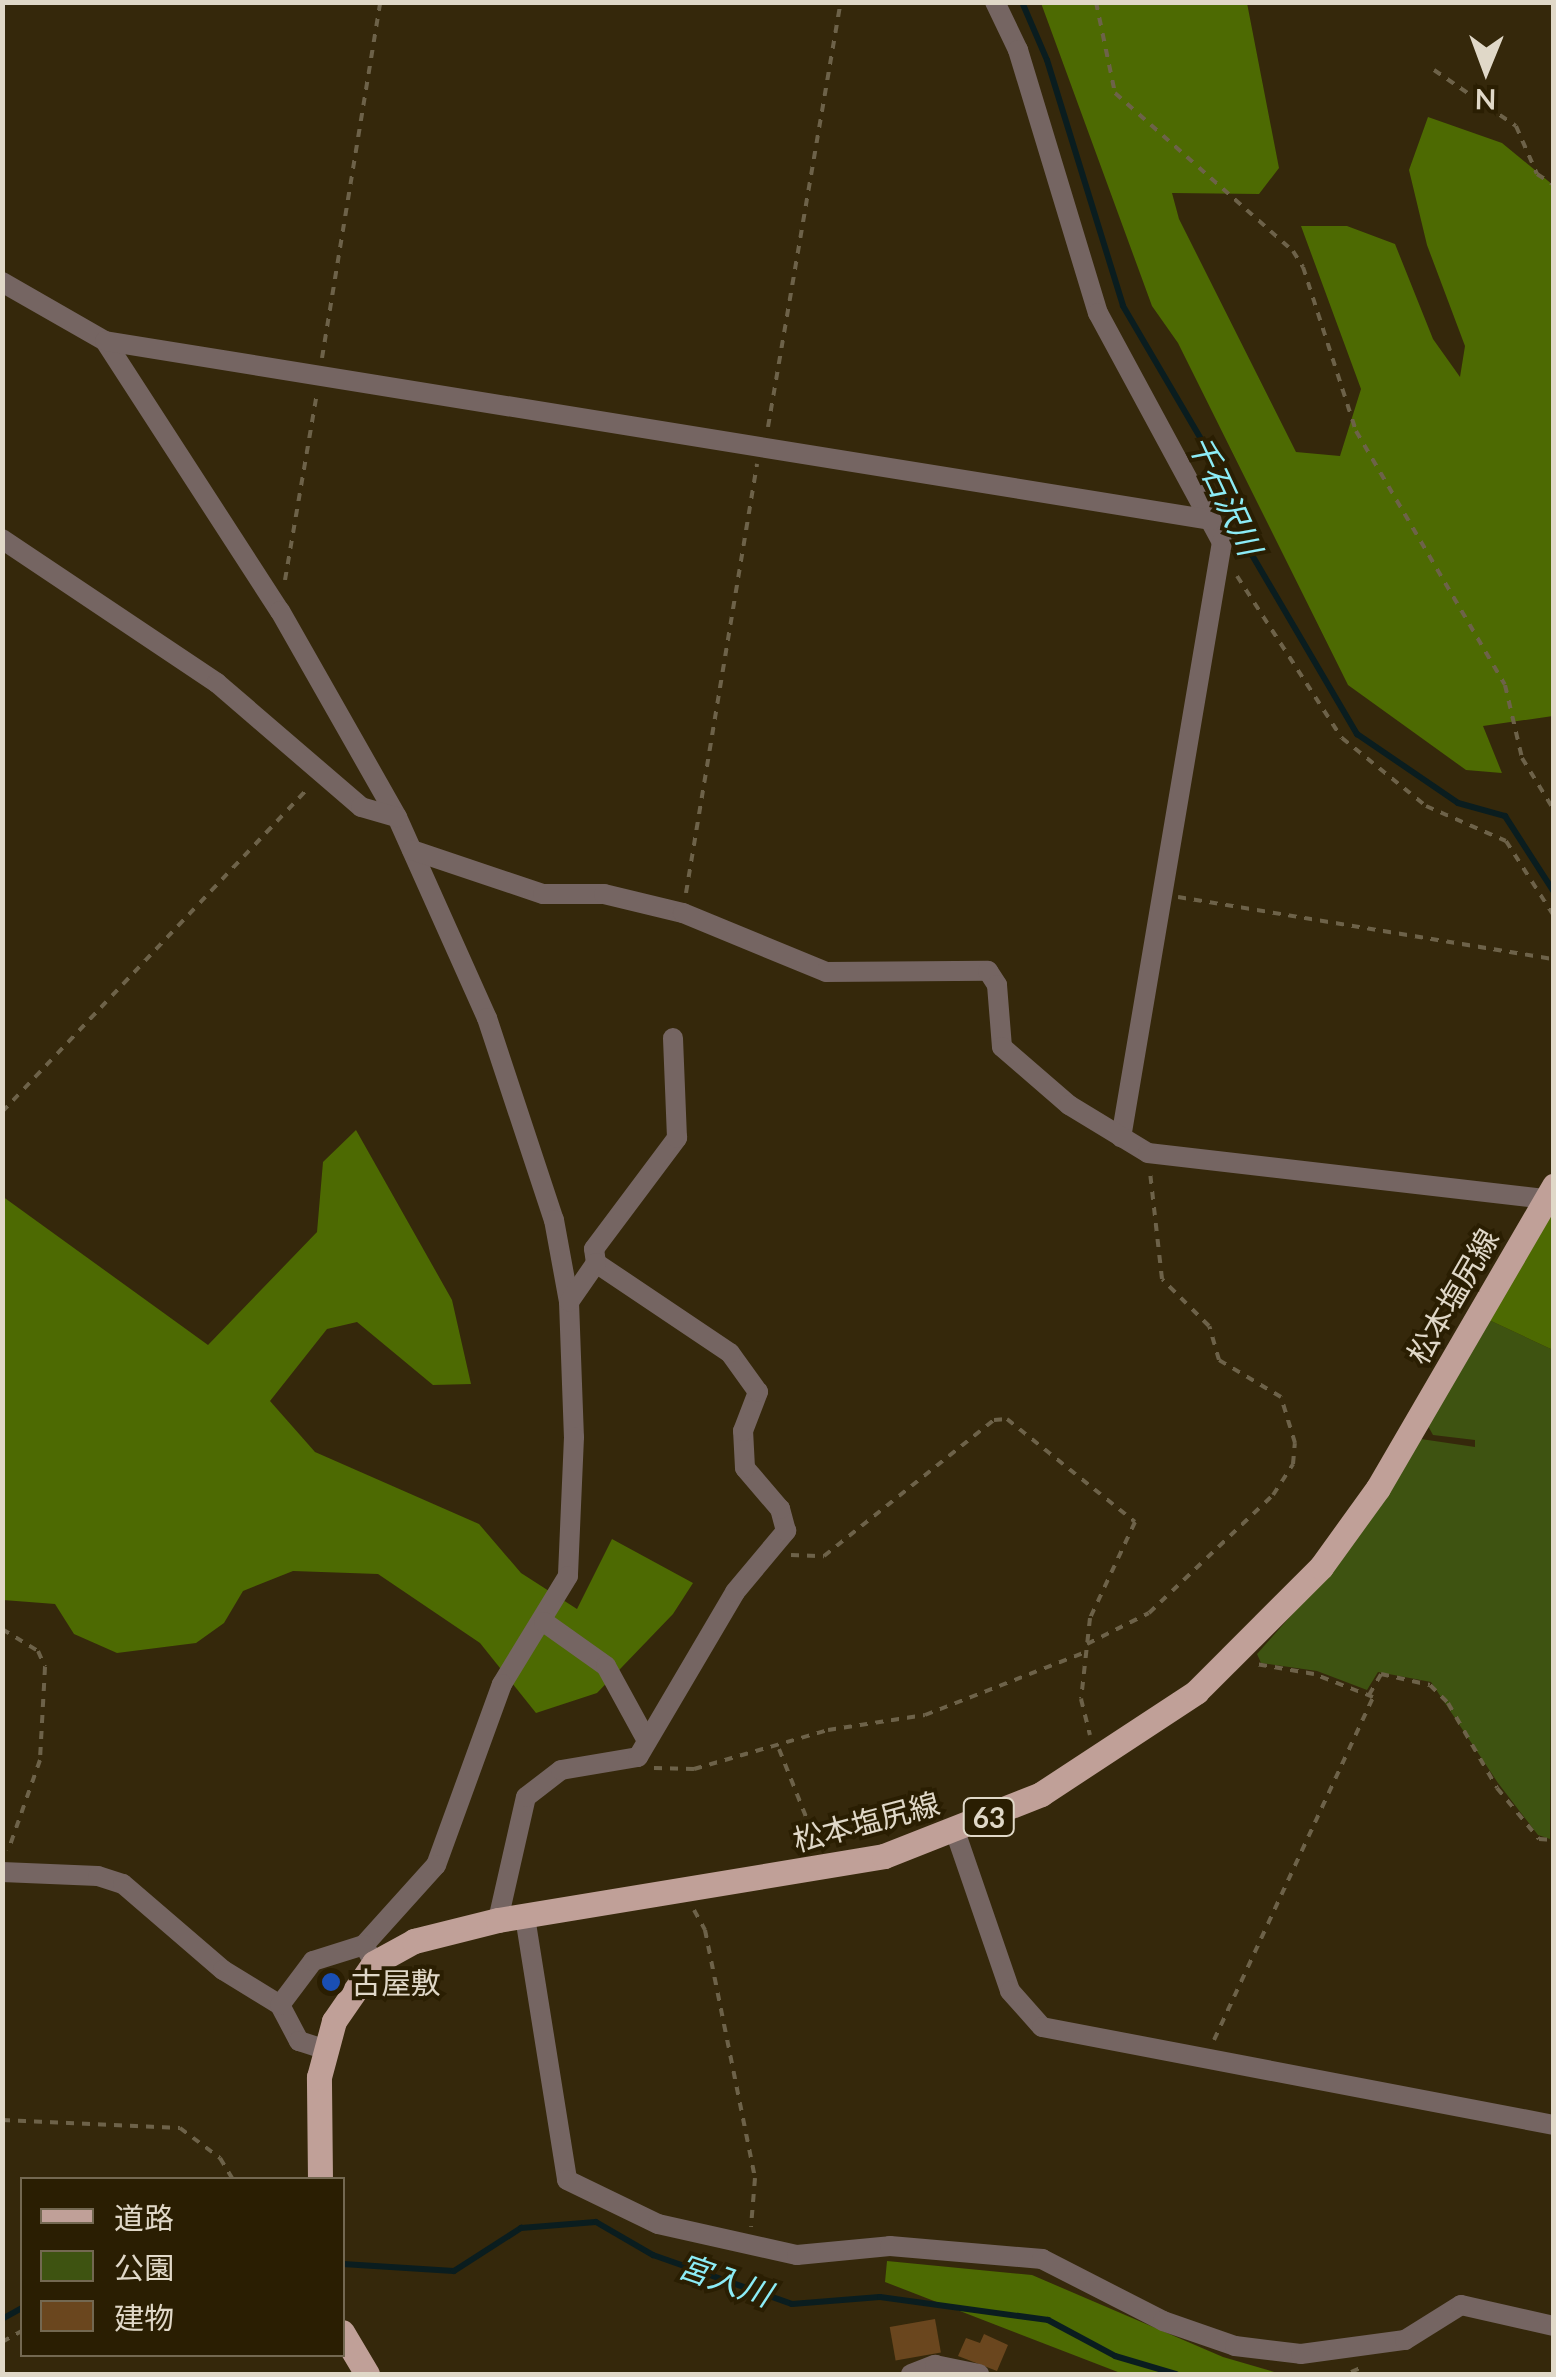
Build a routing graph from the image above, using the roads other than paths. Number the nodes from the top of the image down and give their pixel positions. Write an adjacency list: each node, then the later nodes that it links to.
1 (994, 2): 4 (street)
2 (2, 282): 3 (street)
3 (105, 341): 4 (street); 6 (street)
4 (1212, 520): 9 (street)
5 (2, 539): 6 (street)
6 (397, 816): 7 (street)
7 (412, 850): 9 (street); 12 (street)
8 (673, 1038): 11 (street)
9 (1121, 1138): 10 (street)
10 (1550, 1192): 15 (main road, 松本塩尻線 / 63)
11 (596, 1263): 12 (street); 14 (street)
12 (569, 1302): 13 (street)
13 (544, 1622): 14 (street); 19 (street)
14 (643, 1749): 18 (street)
15 (956, 1831): 17 (main road, 松本塩尻線 / 63); 22 (street)
16 (2, 1868): 20 (street)
17 (525, 1918): 18 (main road, 松本塩尻線 / 63); 24 (street)
18 (498, 1920): 19 (main road, 松本塩尻線 / 63)
19 (369, 1954): 20 (street); 21 (main road, 松本塩尻線 / 63)
20 (280, 2004): 21 (street)
21 (324, 2049): 23 (main road, 松本塩尻線 / 63)
22 (1554, 2125)
23 (320, 2177)
24 (1554, 2326)
25 (345, 2337): 26 (main road)
26 (367, 2374)
27 (911, 2374): 28 (street)
28 (978, 2374)

